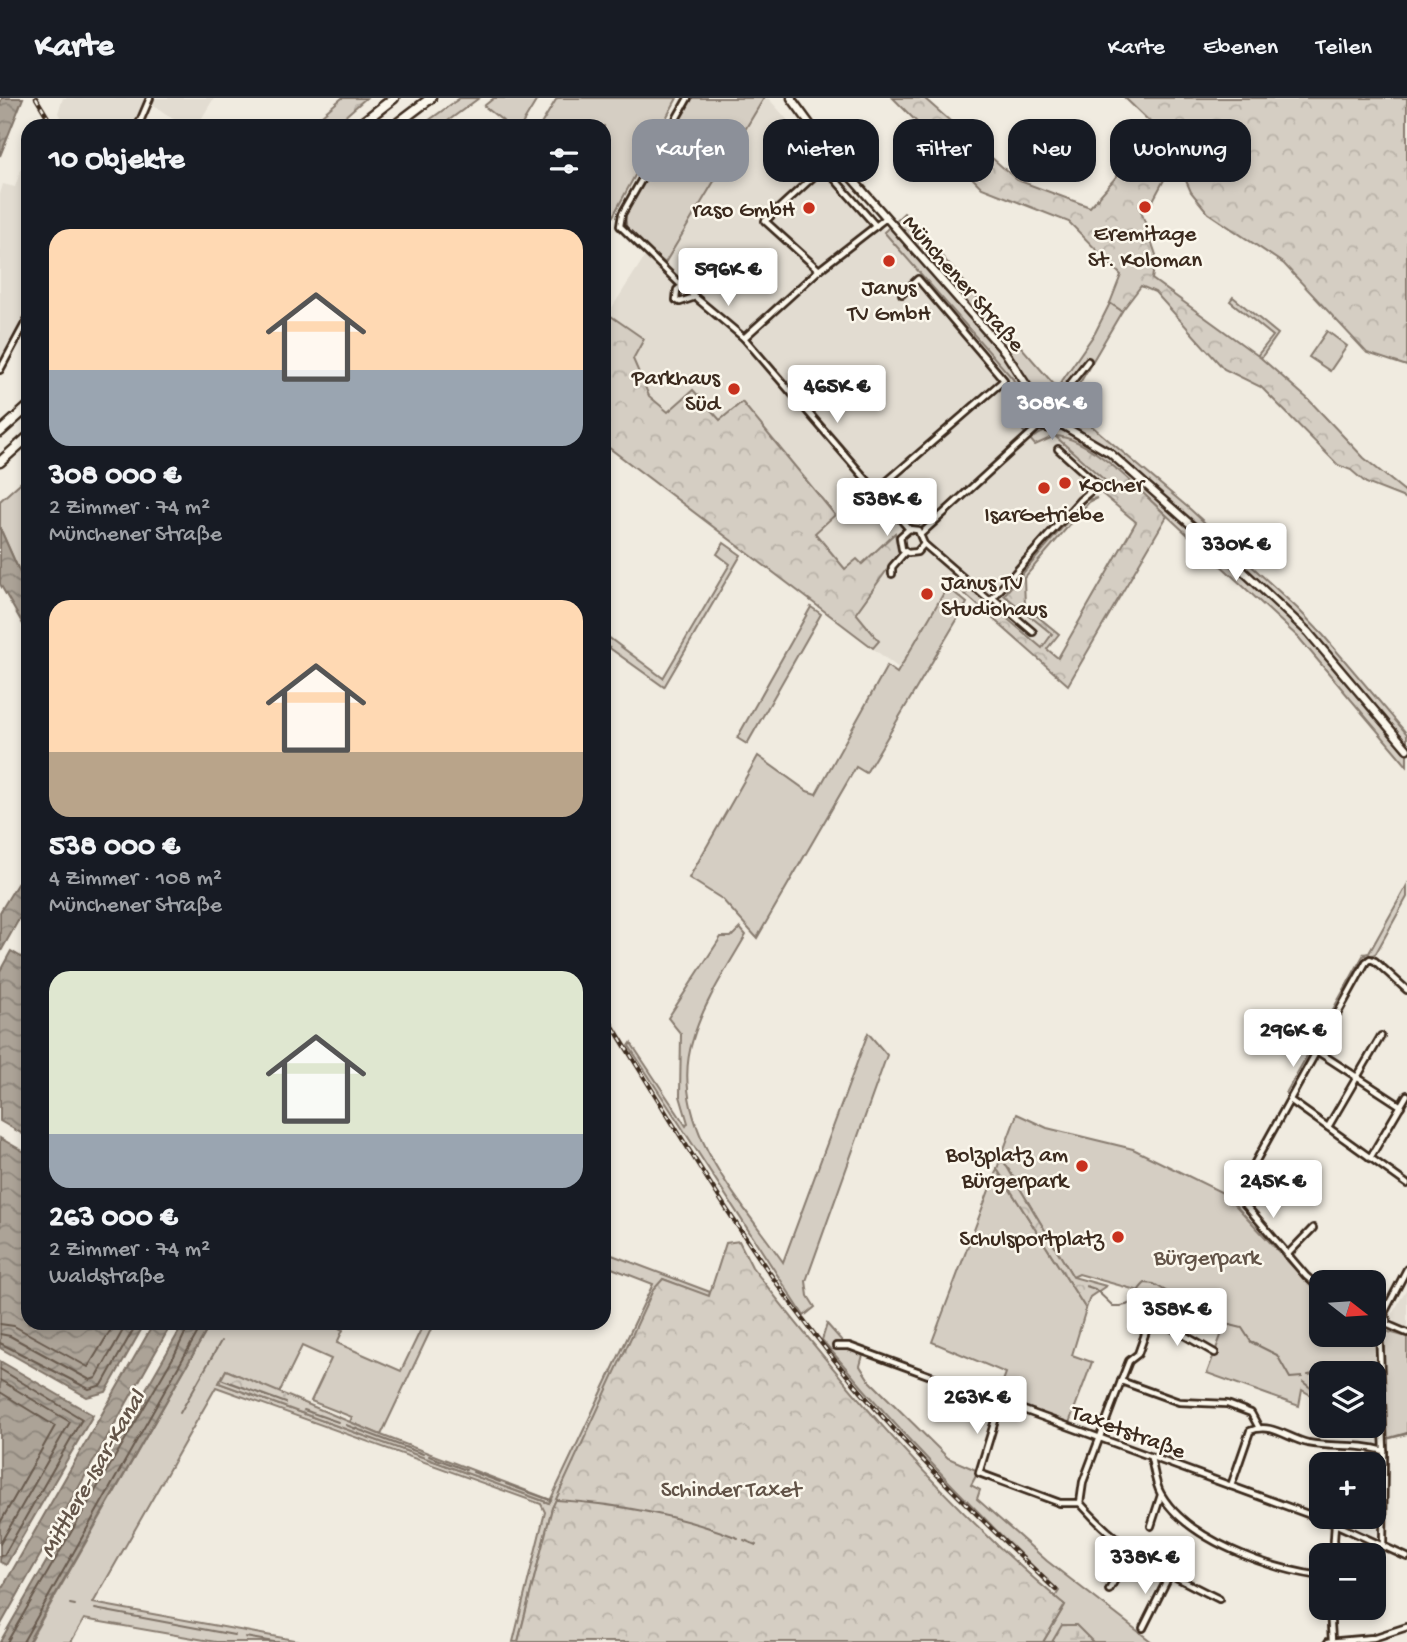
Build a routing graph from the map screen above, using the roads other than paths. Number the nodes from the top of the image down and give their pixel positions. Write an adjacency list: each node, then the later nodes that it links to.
1 (150, 98): 6 (street)
2 (394, 98): 7 (highway)
3 (431, 98): 8 (highway)
4 (688, 98): 12 (street)
5 (791, 98): 9 (main road, Münchener Straße)
6 (141, 119)
7 (367, 119)
8 (403, 119)
9 (886, 218): 10 (street, Münchener Straße); 19 (main road, Münchener Straße)
10 (876, 226): 11 (street, Münchener Straße); 11 (street, Münchener Straße)
11 (819, 270): 16 (street, Münchener Straße)
12 (682, 286): 14 (street); 14 (street)
13 (902, 294): 28 (street, Münchener Straße)
14 (696, 297): 16 (street)
15 (21, 331): 18 (street)
16 (744, 338): 28 (street)
17 (1088, 361): 20 (street)
18 (0, 370)
19 (1040, 406): 20 (main road); 23 (main road)
20 (1054, 406): 22 (main road)
21 (21, 413): 24 (highway)
22 (1057, 422): 23 (main road); 36 (main road)
23 (1039, 426): 30 (street)
24 (0, 432)
25 (21, 443): 27 (highway)
26 (1058, 449): 34 (street)
27 (0, 462)
28 (877, 490): 29 (street)
29 (909, 529): 30 (street); 32 (street)
30 (922, 533): 31 (street)
31 (924, 544): 32 (street); 34 (street)
32 (905, 552): 33 (street)
33 (892, 575)
34 (993, 598): 35 (street)
35 (1033, 632)
36 (1407, 749)
37 (1407, 990): 39 (street)
38 (1381, 1036): 40 (street)
39 (1317, 1051): 40 (street); 42 (street)
40 (1357, 1078): 43 (street); 44 (street)
41 (1407, 1095): 43 (street)
42 (1290, 1100): 44 (street); 48 (street)
43 (1401, 1106): 45 (street)
44 (1328, 1127): 45 (street)
45 (1370, 1158): 46 (street)
46 (1407, 1184)
47 (1313, 1228): 48 (street)
48 (1287, 1255): 50 (street)
49 (1407, 1269): 51 (street)
50 (1309, 1277)
51 (1386, 1309)
52 (1386, 1324): 53 (street)
53 (1407, 1333)
54 (836, 1346): 58 (street, Taxetstraße)
55 (1380, 1348): 61 (street)
56 (1215, 1353): 57 (street)
57 (1121, 1381): 59 (street); 60 (street)
58 (1000, 1404): 60 (street, Taxetstraße); 65 (street)
59 (1259, 1428): 61 (street); 63 (street)
60 (1100, 1437): 62 (street, Taxetstraße); 65 (street)
61 (1384, 1451): 70 (street)
62 (1151, 1457): 63 (street, Taxetstraße); 64 (street)
63 (1231, 1486): 66 (street, Taxetstraße)
64 (1161, 1495): 67 (street); 74 (street)
65 (1080, 1503): 72 (street)
66 (1309, 1514)
67 (1151, 1526)
68 (1347, 1529): 69 (street, Taxetstraße)
69 (1379, 1543)
70 (1384, 1543)
71 (1386, 1546): 73 (street, Taxetstraße)
72 (1131, 1552): 75 (street); 76 (street)
73 (1407, 1557)
74 (1309, 1573)
75 (1169, 1576): 77 (street); 80 (street)
76 (1109, 1590)
77 (1219, 1599)
78 (1330, 1620): 81 (street)
79 (1407, 1627): 81 (street)
80 (1143, 1628)
81 (1330, 1641)

